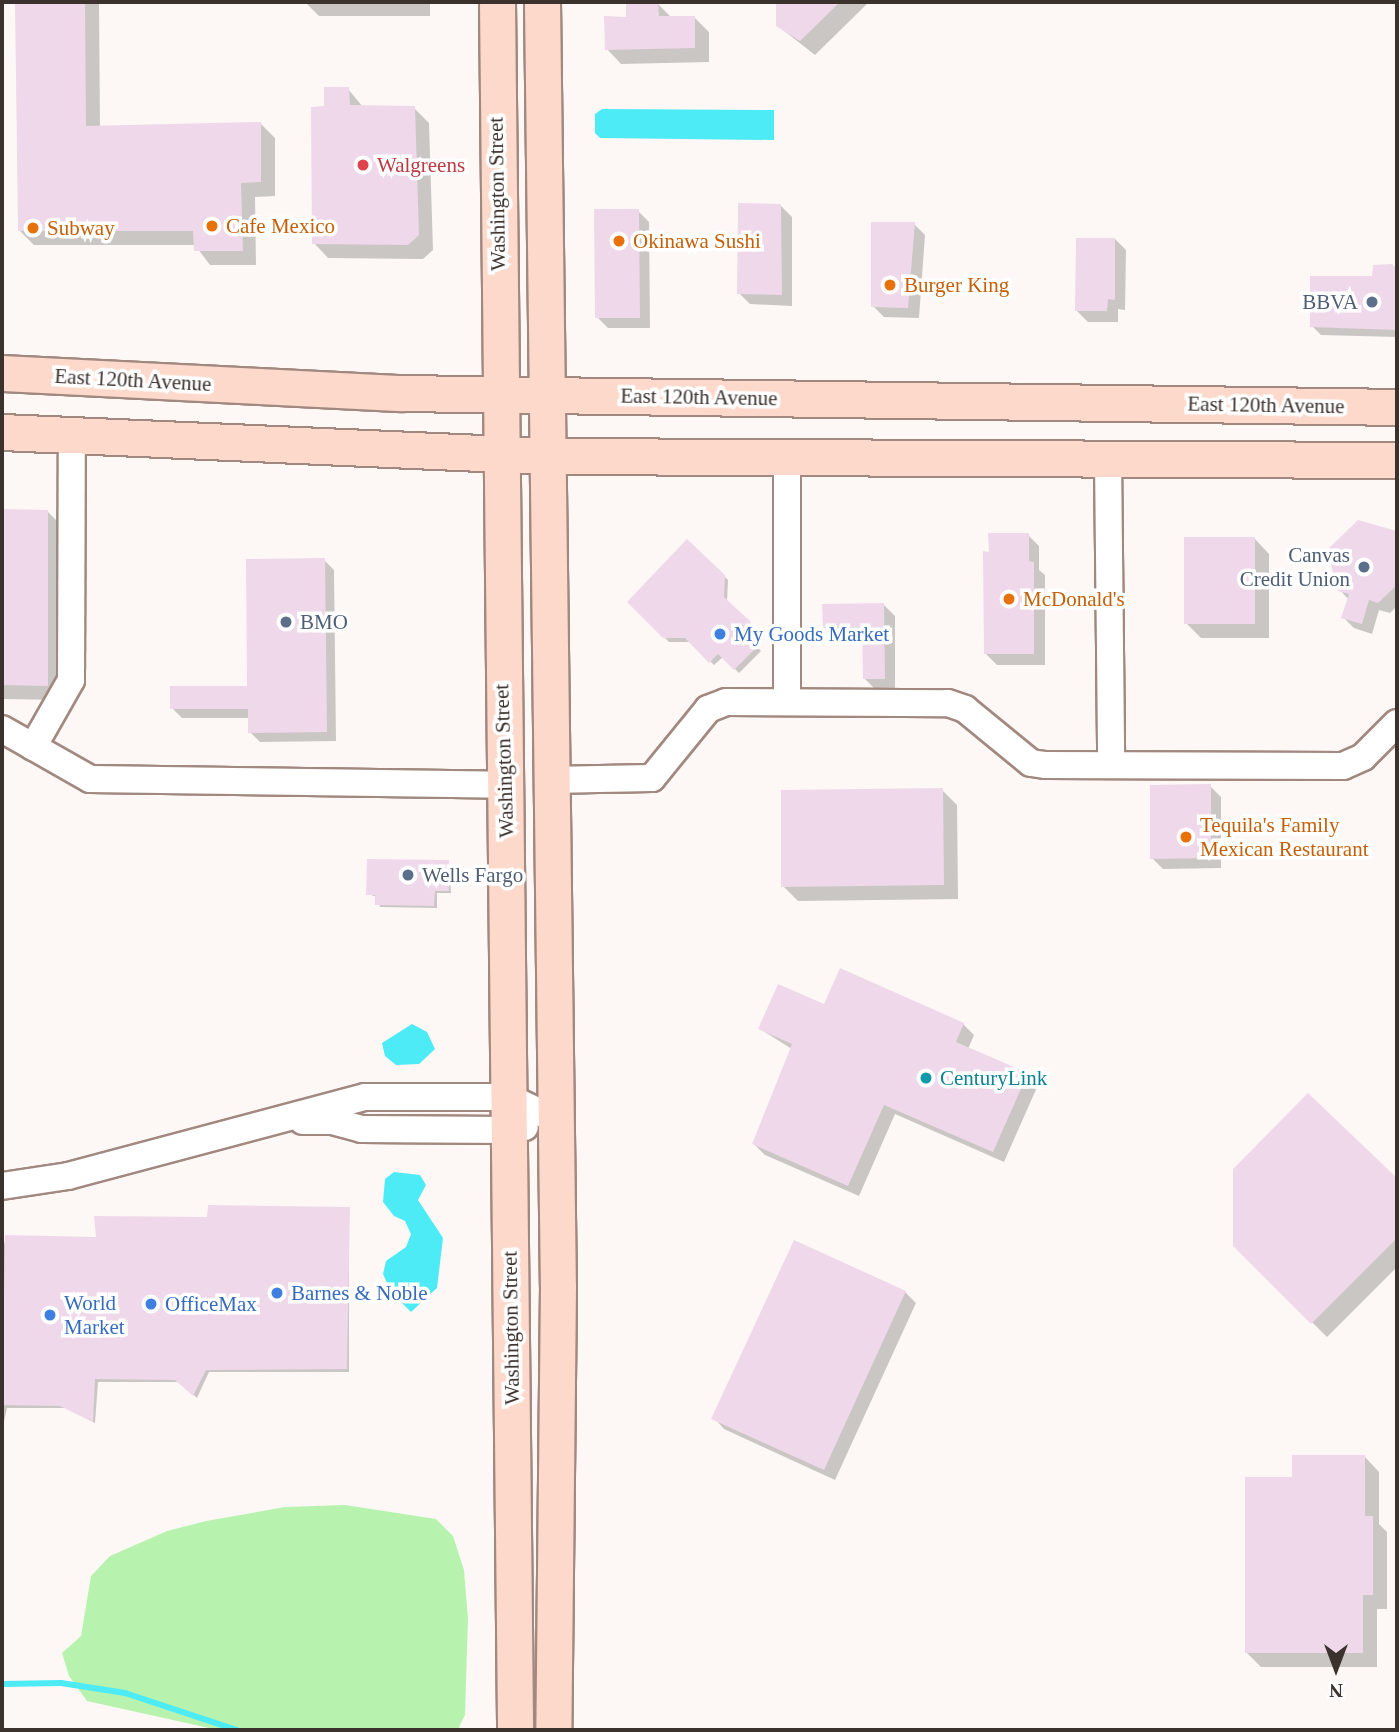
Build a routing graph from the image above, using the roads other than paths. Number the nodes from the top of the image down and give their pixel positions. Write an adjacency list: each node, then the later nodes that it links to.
1 (497, 2): 4 (main road, Washington Street)
2 (542, 2): 5 (main road)
3 (2, 373): 4 (main road, East 120th Avenue)
4 (500, 395): 5 (main road, East 120th Avenue); 9 (main road, Washington Street)
5 (549, 395): 6 (main road, East 120th Avenue); 10 (main road)
6 (1397, 407)
7 (2, 432): 8 (main road)
8 (72, 435): 9 (main road); 17 (street)
9 (499, 454): 10 (main road); 20 (main road, Washington Street)
10 (549, 456): 11 (main road); 19 (main road)
11 (787, 456): 12 (main road); 14 (street)
12 (1108, 457): 13 (main road); 18 (street)
13 (1397, 460)
14 (787, 702): 18 (street); 19 (street)
15 (1397, 723): 18 (street)
16 (2, 729): 17 (street)
17 (33, 747): 20 (street)
18 (1111, 765)
19 (551, 780): 21 (main road)
20 (505, 785): 21 (main road); 22 (main road, Washington Street)
21 (552, 964): 23 (main road)
22 (508, 1114): 23 (street); 24 (street); 25 (main road, Washington Street)
23 (556, 1120): 26 (main road)
24 (2, 1186)
25 (515, 1730)
26 (553, 1730)

